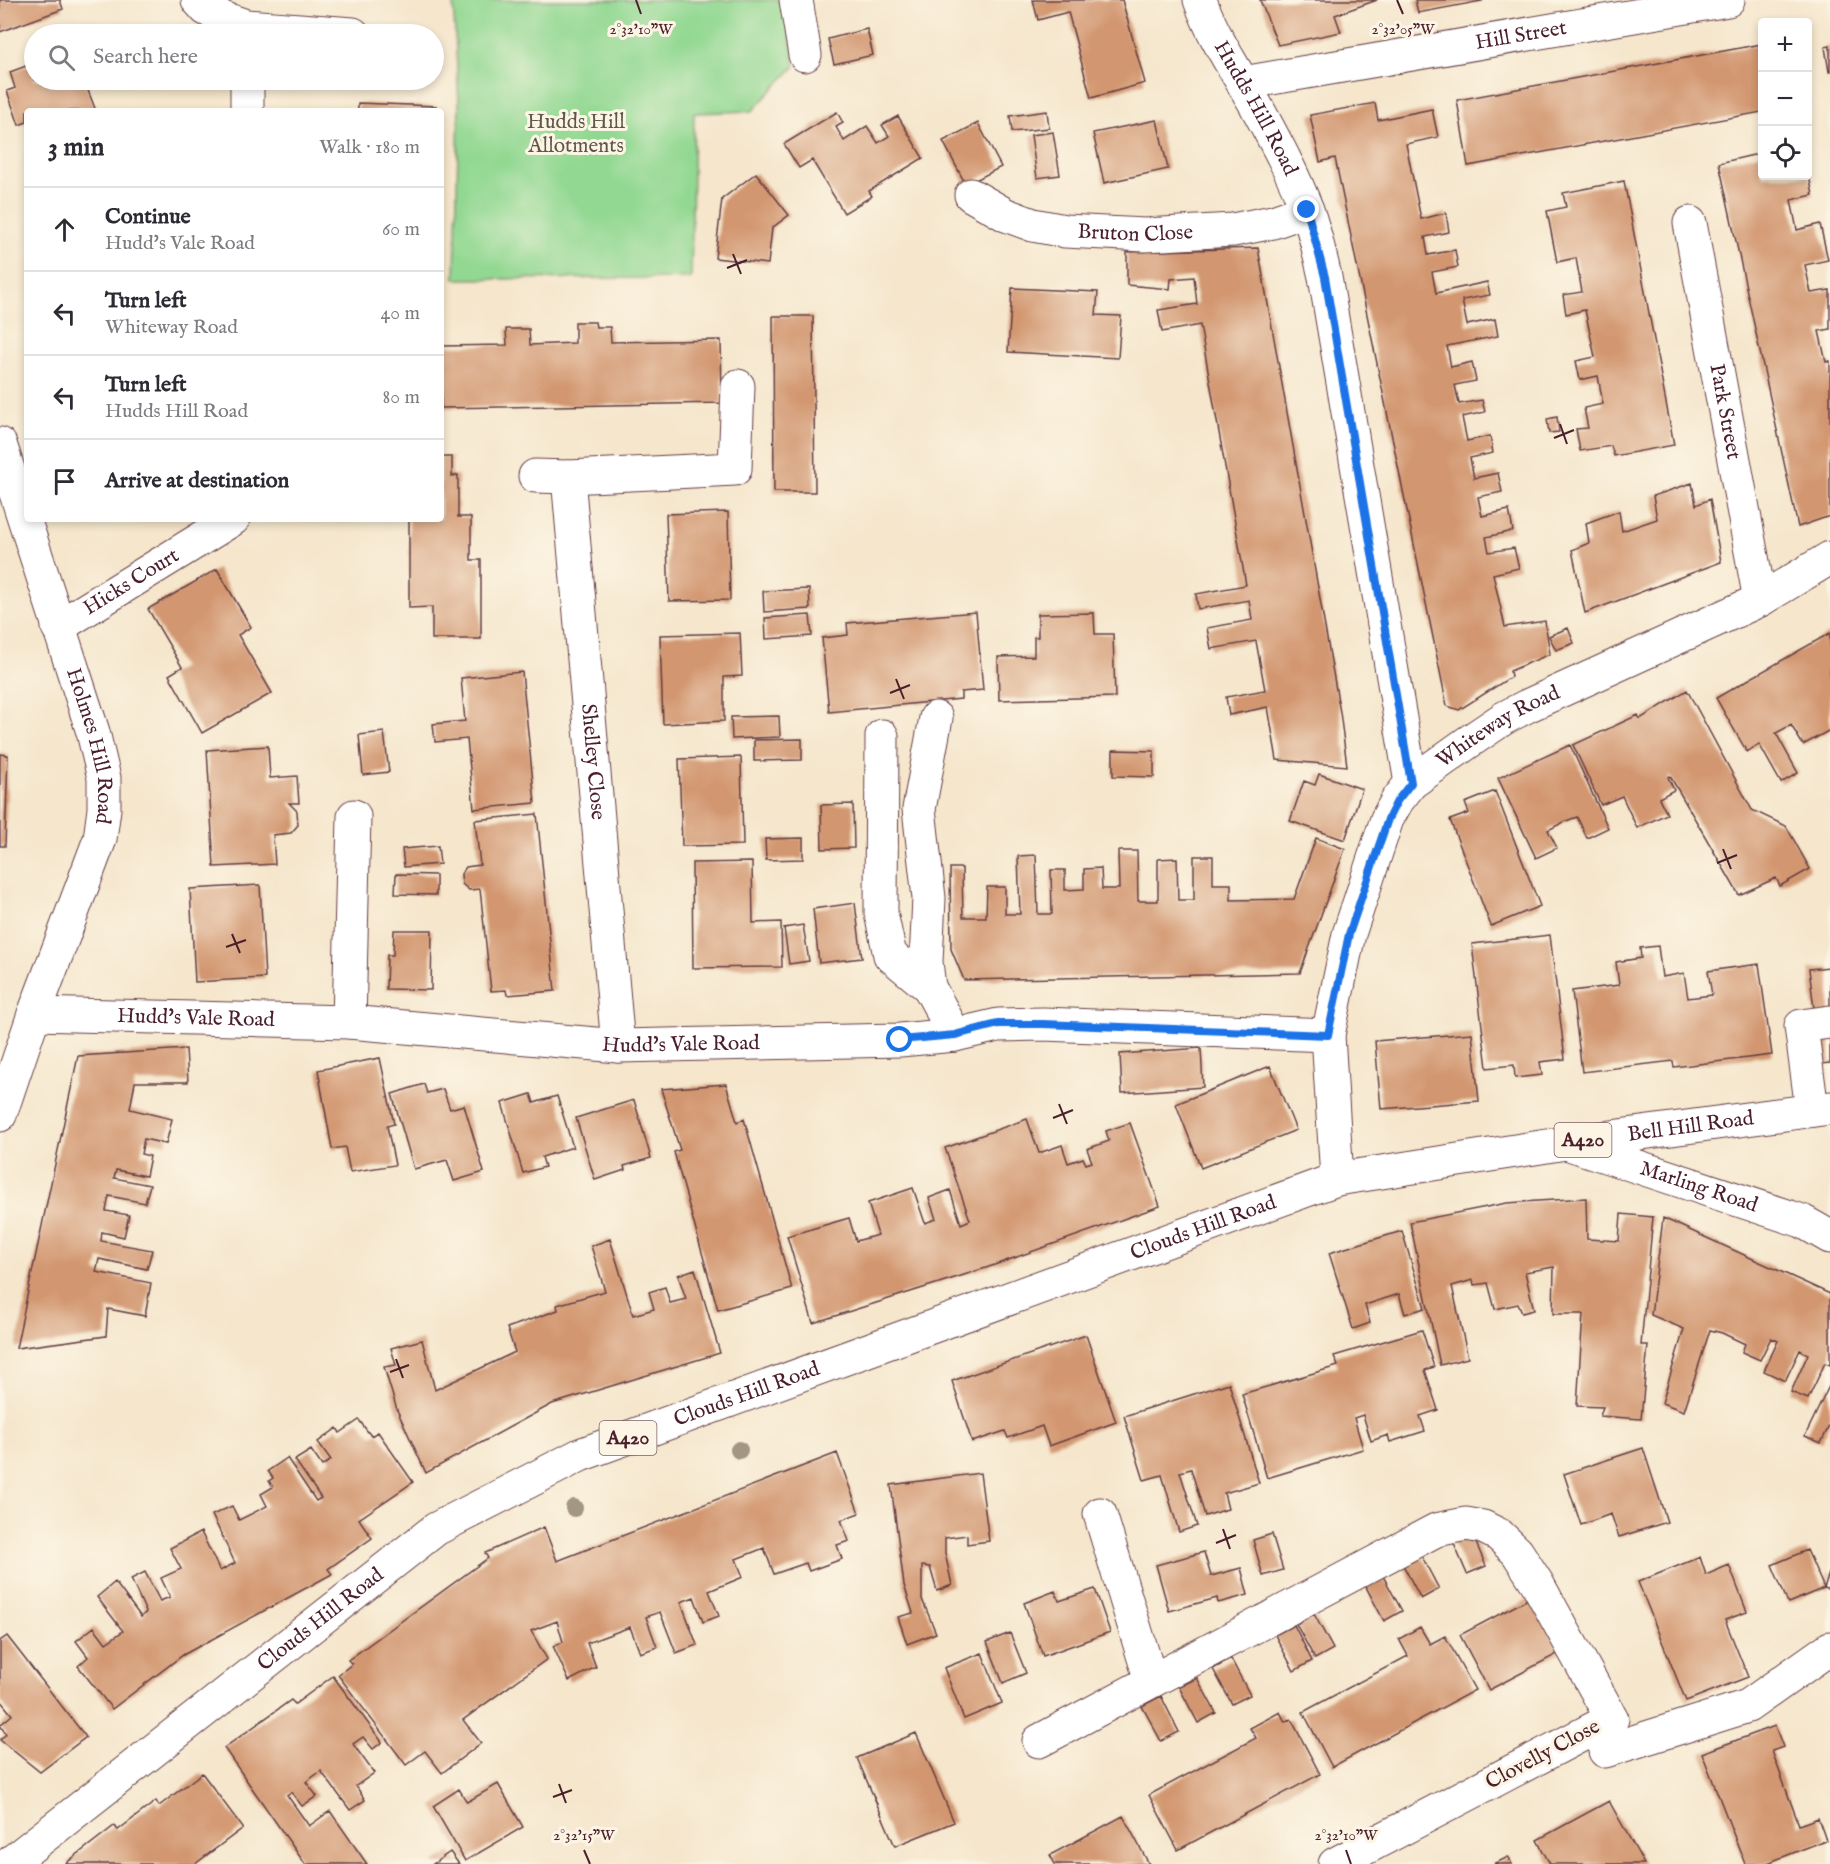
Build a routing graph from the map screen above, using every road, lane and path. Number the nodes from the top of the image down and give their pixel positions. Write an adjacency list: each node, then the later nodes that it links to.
1 (198, 0): 5 (street)
2 (796, 0): 6 (street)
3 (1200, 0): 7 (street, Hudds Hill Road)
4 (1728, 0): 7 (street, Hill Street)
5 (236, 24)
6 (805, 55)
7 (1243, 83): 9 (street, Hudds Hill Road)
8 (971, 195): 9 (street, Bruton Close)
9 (1307, 210): 23 (street, Hudds Hill Road)
10 (1690, 223): 19 (street, Park Street)
11 (738, 386): 14 (street)
12 (0, 444): 15 (street, Holmes Hill Road)
13 (535, 476): 14 (street)
14 (568, 477): 31 (street, Shelley Close)
15 (24, 520)
16 (25, 522): 20 (street, Holmes Hill Road)
17 (228, 522): 20 (street, Hicks Court)
18 (1830, 558): 19 (street, Whiteway Road)
19 (1760, 600): 23 (street, Whiteway Road)
20 (58, 627): 26 (street, Holmes Hill Road)
21 (936, 718): 25 (street)
22 (882, 736): 25 (street)
23 (1411, 783): 30 (street, Whiteway Road)
24 (354, 816): 27 (street)
25 (929, 987): 29 (street)
26 (34, 1014): 27 (street, Hudd's Vale Road); 33 (street, Holmes Hill Road)
27 (349, 1022): 31 (street, Hudd's Vale Road)
28 (1830, 1022): 32 (street)
29 (955, 1035): 30 (street, Hudd's Vale Road); 31 (street, Hudd's Vale Road)
30 (1328, 1035): 35 (street, Whiteway Road)
31 (618, 1046)
32 (1821, 1109): 34 (street, Bell Hill Road / A420)
33 (0, 1115)
34 (1566, 1143): 35 (street, Bell Hill Road / A420); 36 (street, Marling Road)
35 (1337, 1179): 42 (street, Clouds Hill Road / A420)
36 (1830, 1237)
37 (1100, 1514): 39 (street)
38 (1830, 1648): 41 (street)
39 (1151, 1681): 40 (street); 41 (street, Clovelly Close)
40 (1038, 1741)
41 (1605, 1750): 43 (street, Clovelly Close)
42 (9, 1864)
43 (1335, 1864)

